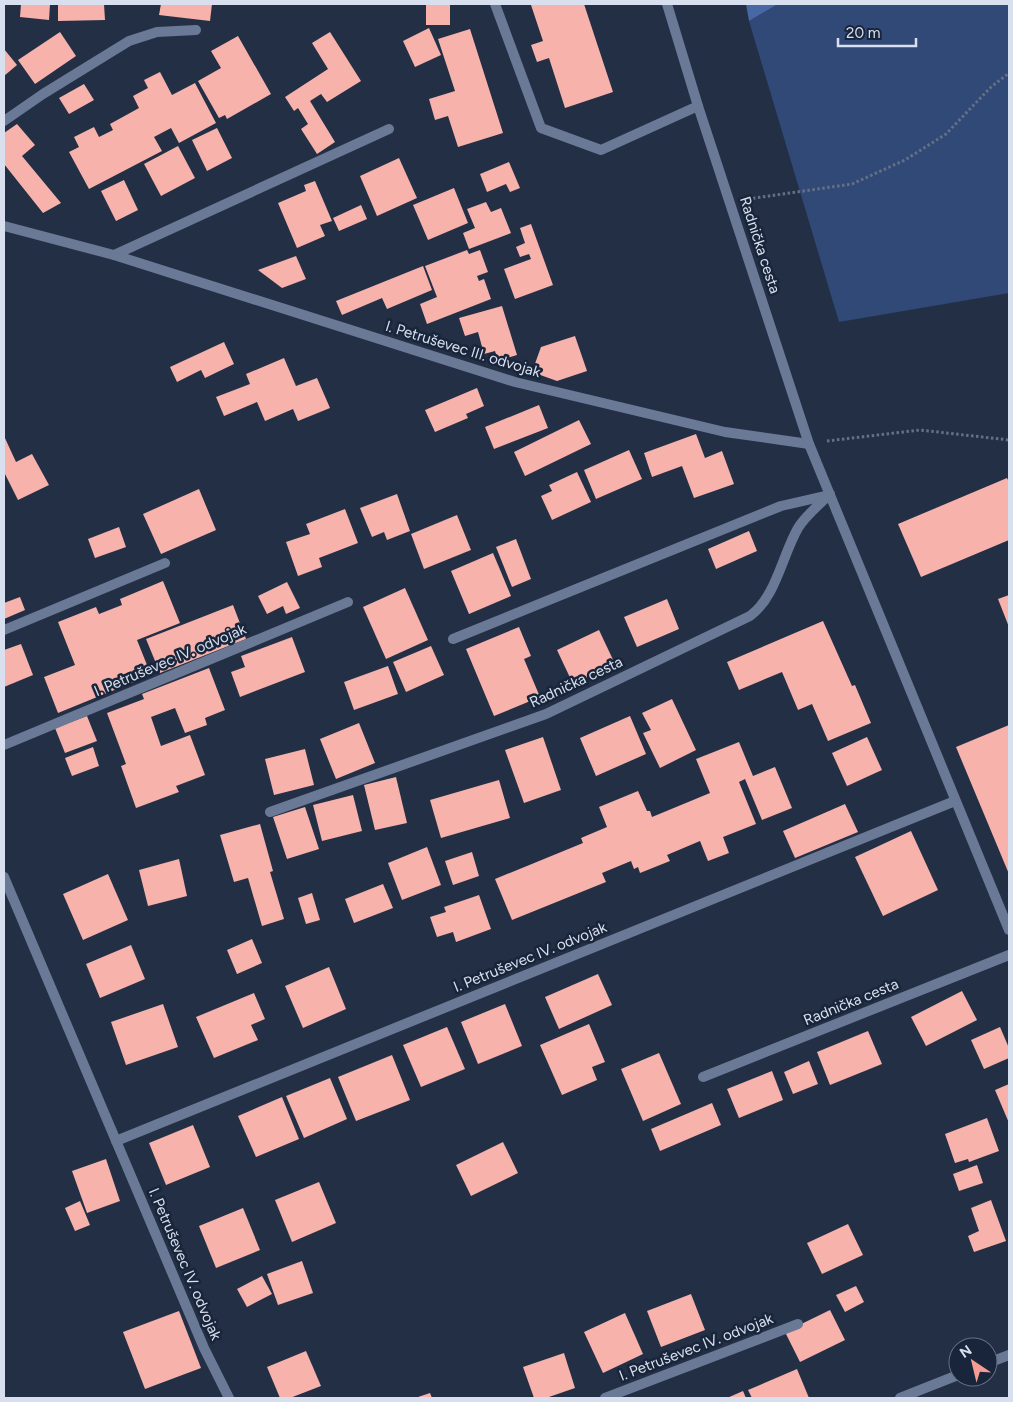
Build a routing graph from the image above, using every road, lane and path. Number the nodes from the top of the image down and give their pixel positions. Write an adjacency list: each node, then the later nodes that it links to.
1 (496, 4): 5 (street)
2 (667, 4): 5 (street, Radnička cesta)
3 (196, 30): 6 (street)
4 (1009, 73): 8 (path)
5 (698, 106): 8 (street, Radnička cesta)
6 (4, 121)
7 (388, 129): 10 (street)
8 (730, 202): 12 (street, Radnička cesta)
9 (4, 226): 10 (street, I. Petruševec III. odvojak)
10 (114, 255): 12 (street, I. Petruševec III. odvojak)
11 (1009, 440): 12 (path)
12 (809, 444): 13 (street, Radnička cesta)
13 (830, 494): 17 (street); 19 (street, Radnička cesta); 20 (street, Radnička cesta)
14 (165, 563): 16 (street)
15 (348, 602): 18 (street, I. Petruševec IV. odvojak)
16 (4, 630)
17 (453, 639)
18 (4, 745)
19 (955, 801): 22 (street, Radnička cesta); 25 (street, I. Petruševec IV. odvojak)
20 (270, 812)
21 (4, 877): 25 (street, I. Petruševec IV. odvojak)
22 (1009, 930)
23 (1009, 954): 24 (street, Radnička cesta)
24 (704, 1076)
25 (116, 1141): 28 (street, I. Petruševec IV. odvojak)
26 (798, 1324): 29 (street, I. Petruševec IV. odvojak)
27 (948, 1379): 30 (street)
28 (229, 1398)
29 (605, 1398)
30 (900, 1398)

